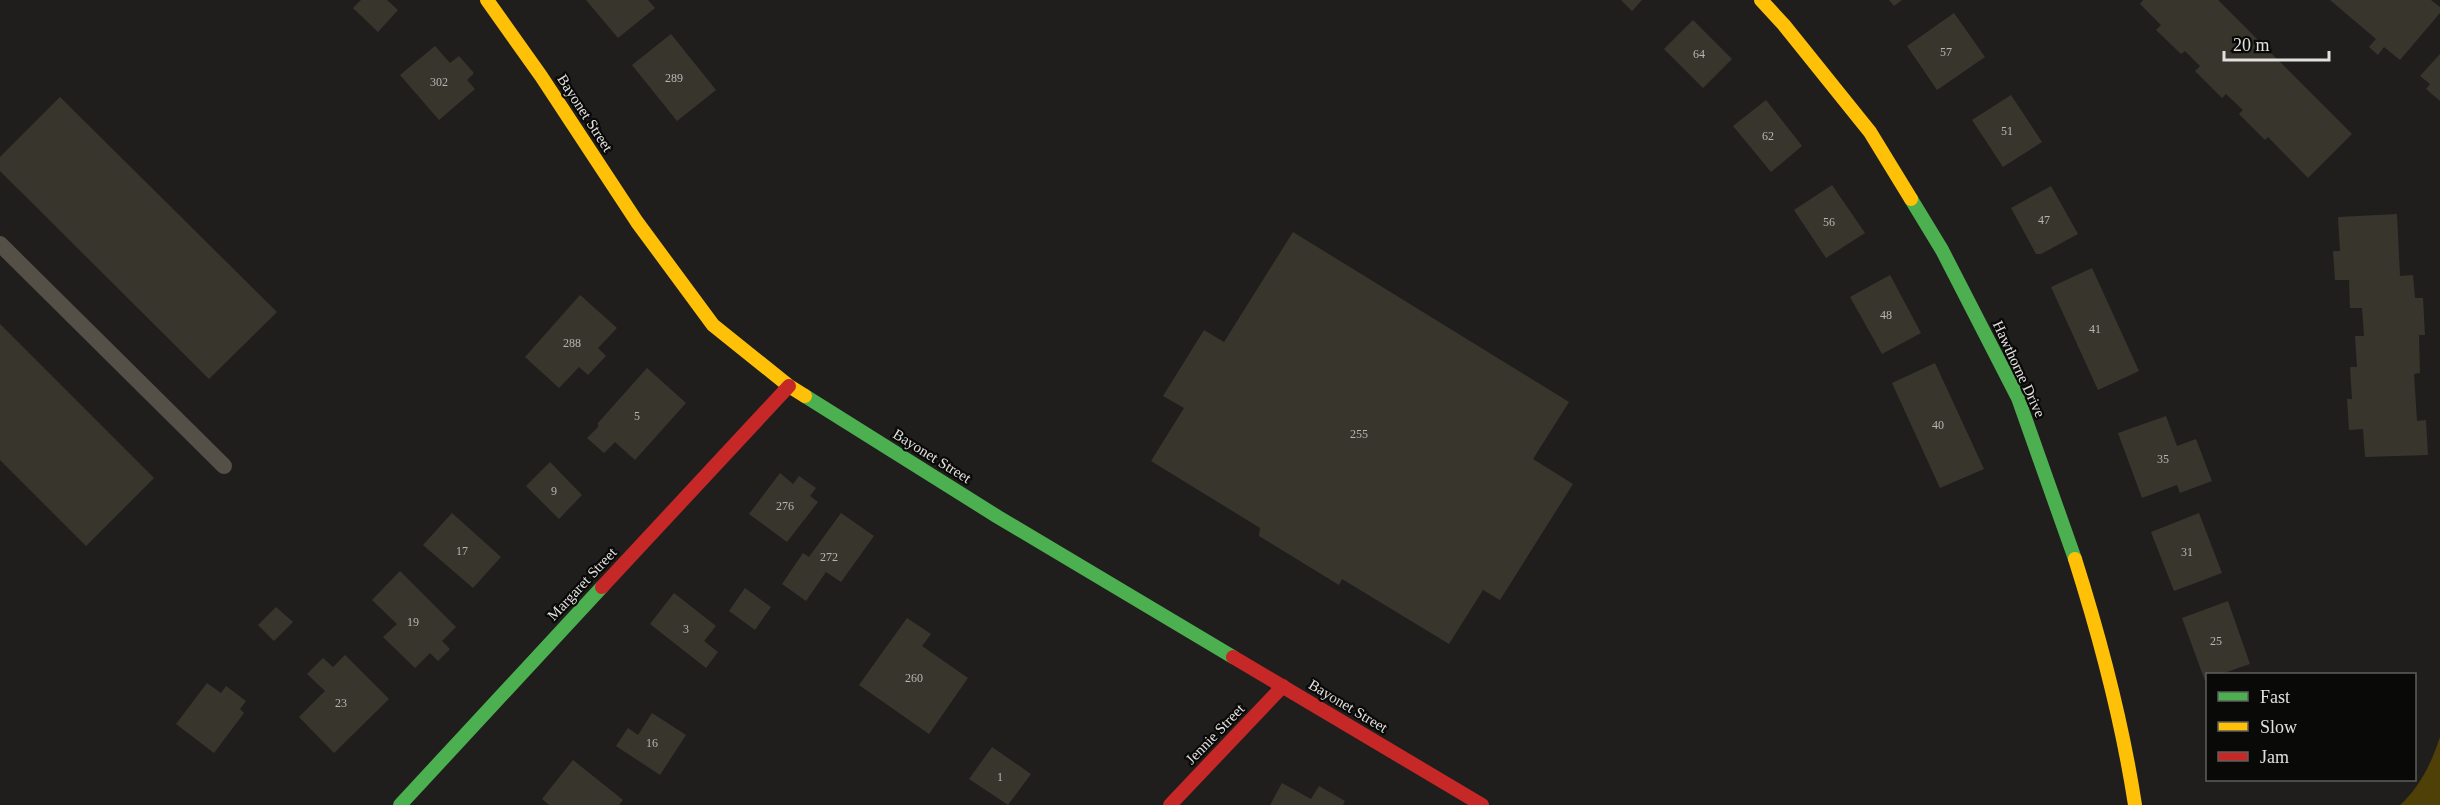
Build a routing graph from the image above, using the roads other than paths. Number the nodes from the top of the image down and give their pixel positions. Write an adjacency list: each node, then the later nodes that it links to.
1 (487, 0): 4 (street, Bayonet Street)
2 (1761, 0): 10 (street, Hawthorne Drive)
3 (0, 244): 5 (lane)
4 (789, 386): 6 (street, Bayonet Street); 7 (street, Margaret Street)
5 (224, 466)
6 (1283, 686): 8 (street, Jennie Street); 9 (street, Bayonet Street)
7 (400, 805)
8 (1170, 805)
9 (1482, 805)
10 (2135, 805)

